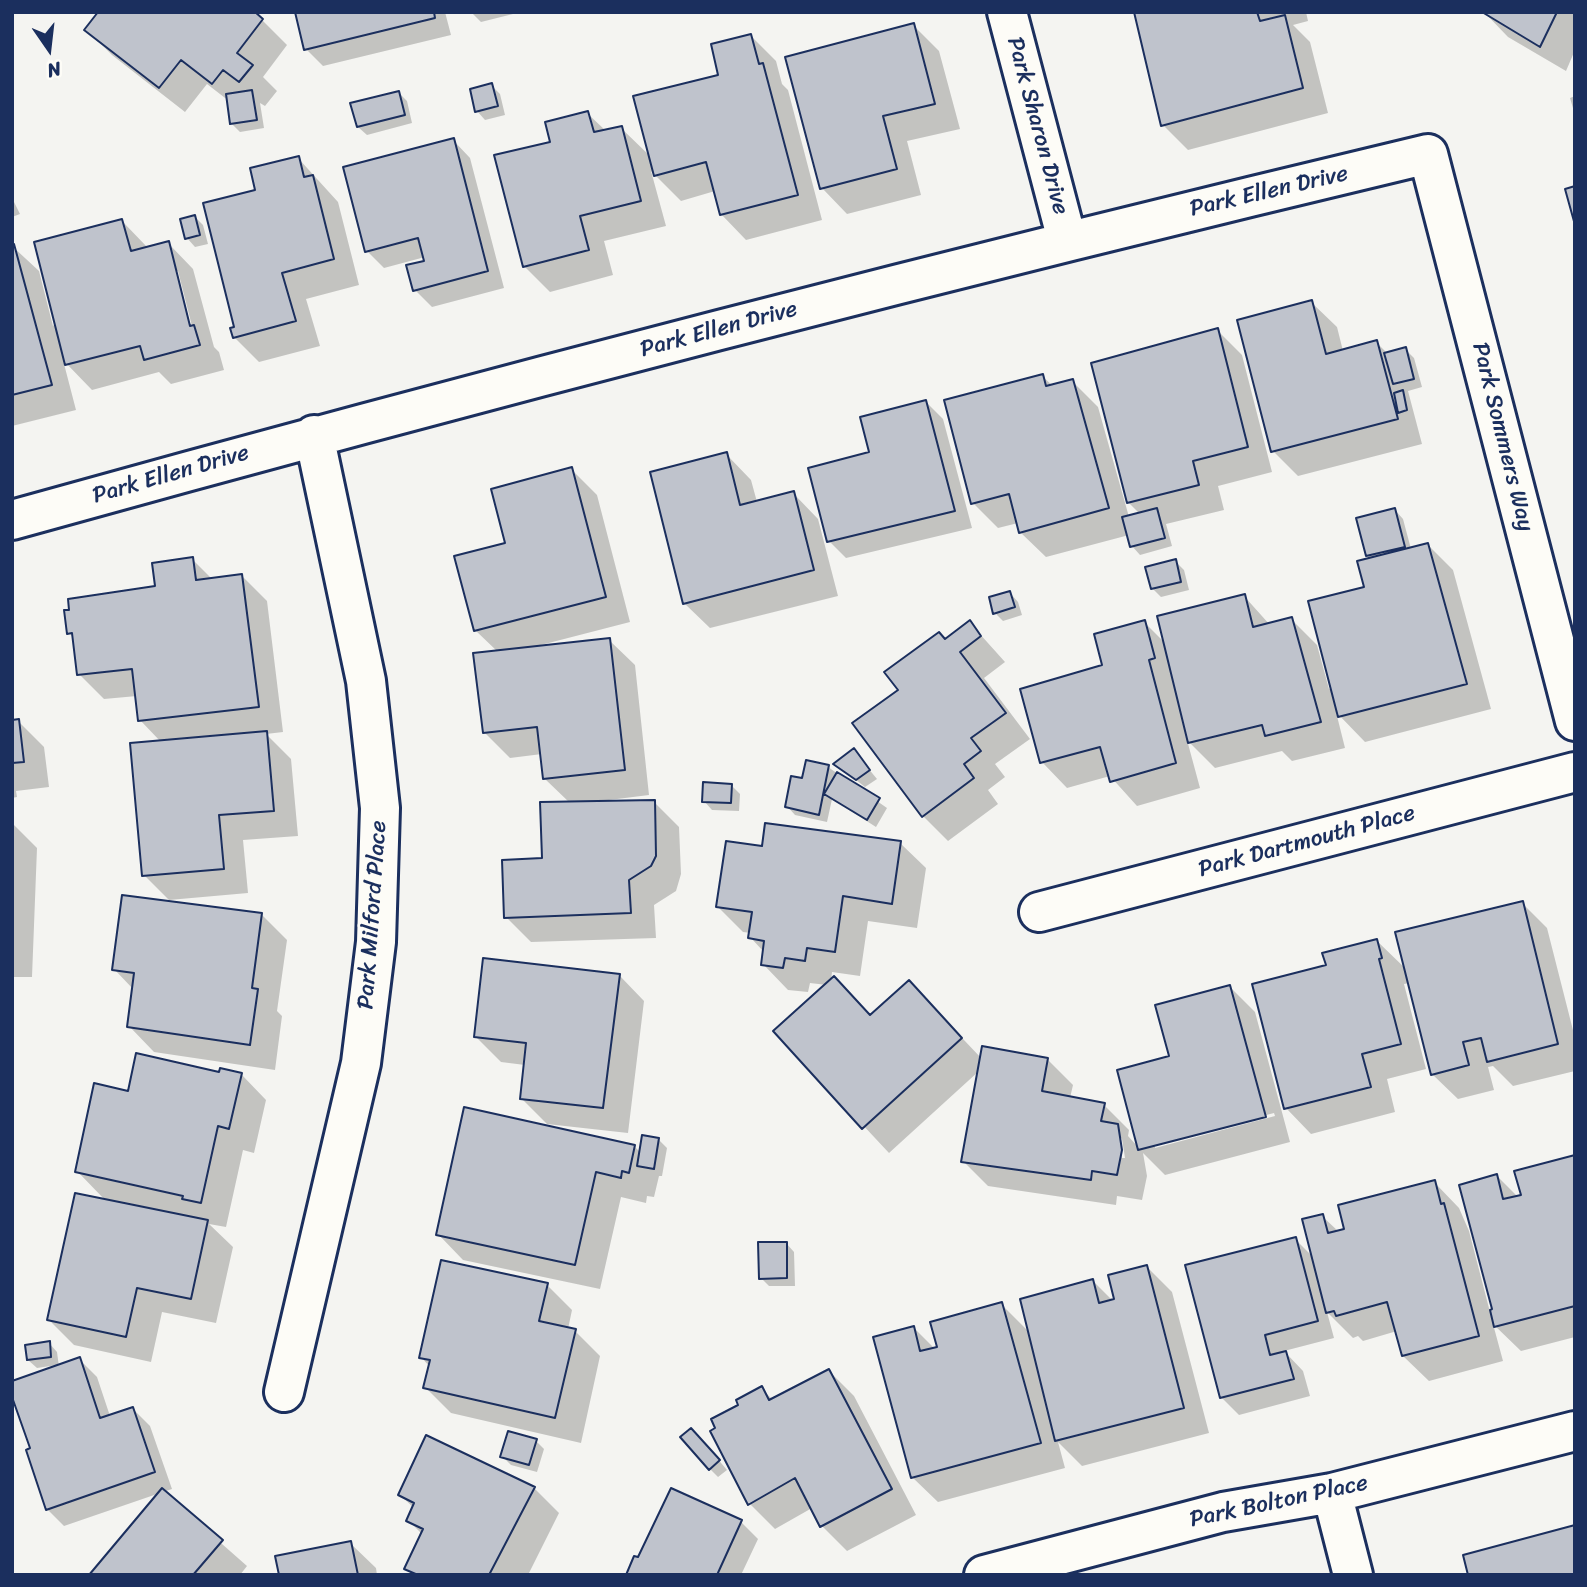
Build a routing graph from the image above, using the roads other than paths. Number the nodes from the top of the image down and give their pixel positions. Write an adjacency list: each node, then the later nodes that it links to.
1 (1007, 12): 3 (street, Park Sharon Drive)
2 (1428, 154): 3 (street, Park Ellen Drive); 6 (street, Park Sommers Way)
3 (1068, 240): 4 (street, Park Ellen Drive)
4 (314, 435): 5 (street, Park Ellen Drive); 9 (street, Park Milford Place)
5 (12, 520)
6 (1575, 721)
7 (1575, 772): 8 (street, Park Dartmouth Place)
8 (1039, 912)
9 (284, 1392)
10 (1575, 1431): 11 (street, Park Bolton Place)
11 (1332, 1493): 12 (street, Park Bolton Place); 13 (street)
12 (984, 1575)
13 (1353, 1575)

